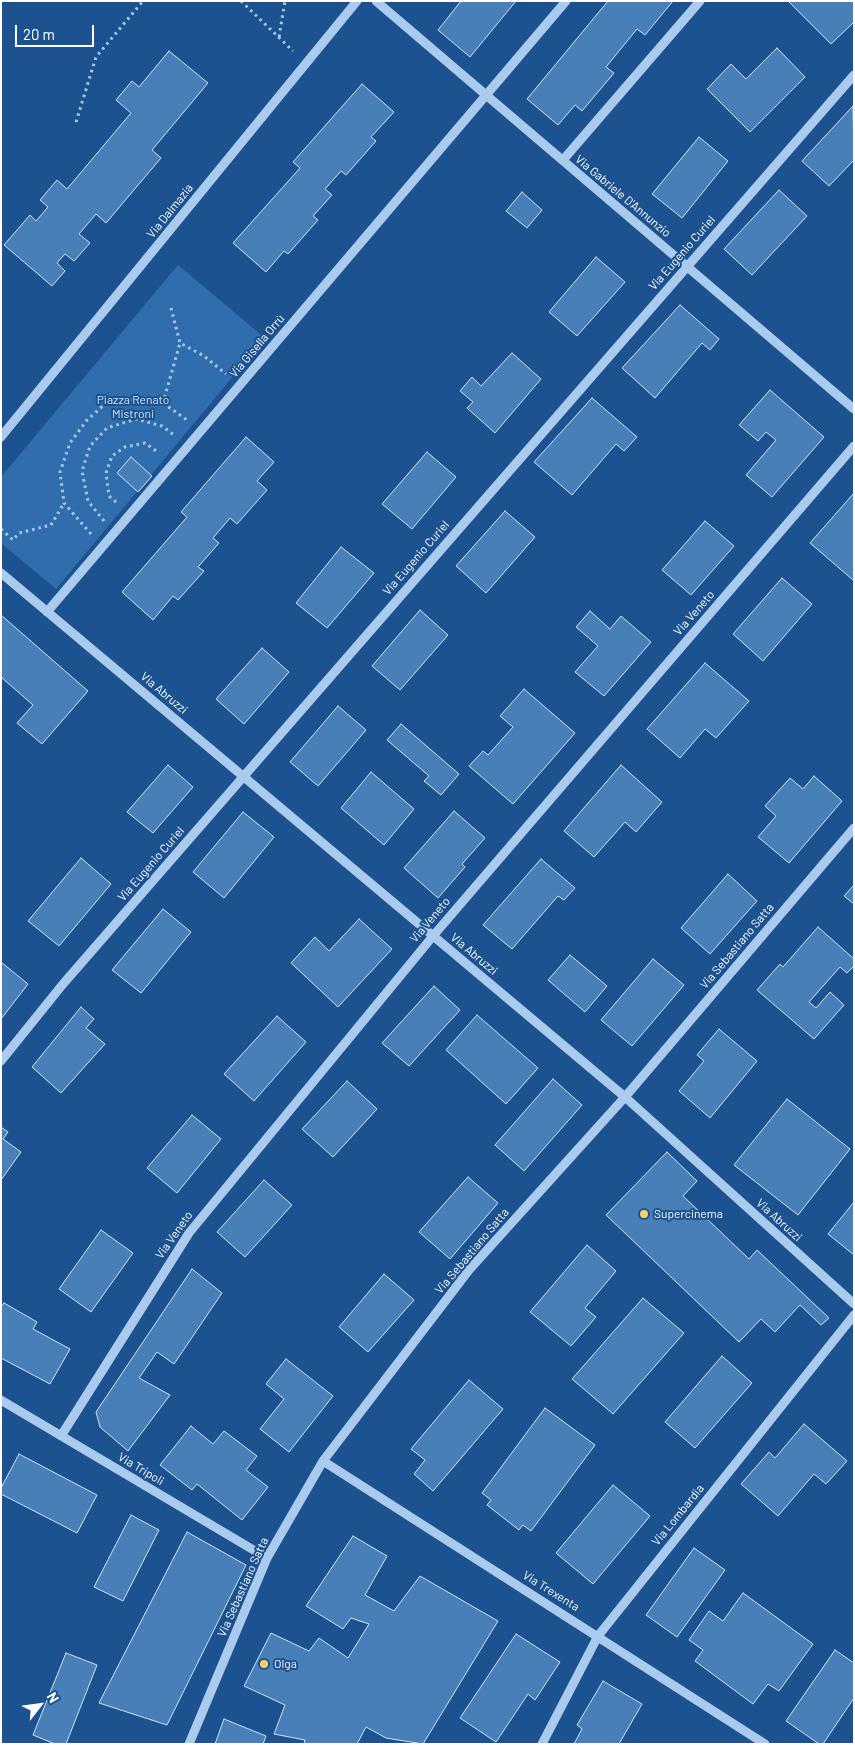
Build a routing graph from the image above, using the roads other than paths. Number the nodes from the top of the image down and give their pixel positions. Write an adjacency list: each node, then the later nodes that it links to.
1 (356, 1): 10 (street, Via Dalmazia)
2 (376, 1): 6 (street, Via Gabriele D'Annunzio)
3 (566, 1): 6 (street, Via Gisella Orrù)
4 (700, 1): 7 (street)
5 (854, 75): 8 (street, Via Eugenio Curiel)
6 (486, 95): 7 (street, Via Gabriele D'Annunzio); 13 (street, Via Gisella Orrù)
7 (563, 160): 8 (street, Via Gabriele D'Annunzio)
8 (687, 266): 9 (street, Via Gabriele D'Annunzio); 14 (street, Via Eugenio Curiel)
9 (854, 409)
10 (1, 437)
11 (854, 446): 16 (street, Via Veneto)
12 (1, 573): 13 (street, Via Abruzzi)
13 (47, 612): 14 (street, Via Abruzzi)
14 (243, 776): 16 (street, Via Abruzzi); 17 (street, Via Eugenio Curiel)
15 (854, 828): 18 (street, Via Sebastiano Satta)
16 (433, 936): 18 (street, Via Abruzzi); 22 (street, Via Veneto)
17 (1, 1061)
18 (625, 1097): 19 (street, Via Abruzzi); 23 (street, Via Sebastiano Satta)
19 (854, 1304)
20 (854, 1315): 25 (street, Via Lombardia)
21 (1, 1400): 22 (street, Via Tripoli)
22 (61, 1436): 24 (street, Via Tripoli)
23 (323, 1461): 24 (street, Via Sebastiano Satta); 25 (street, Via Trexenta)
24 (267, 1558): 26 (street, Via Sebastiano Satta)
25 (598, 1636): 27 (street, Via Lombardia); 28 (street, Via Trexenta)
26 (189, 1744)
27 (542, 1744)
28 (765, 1744)

